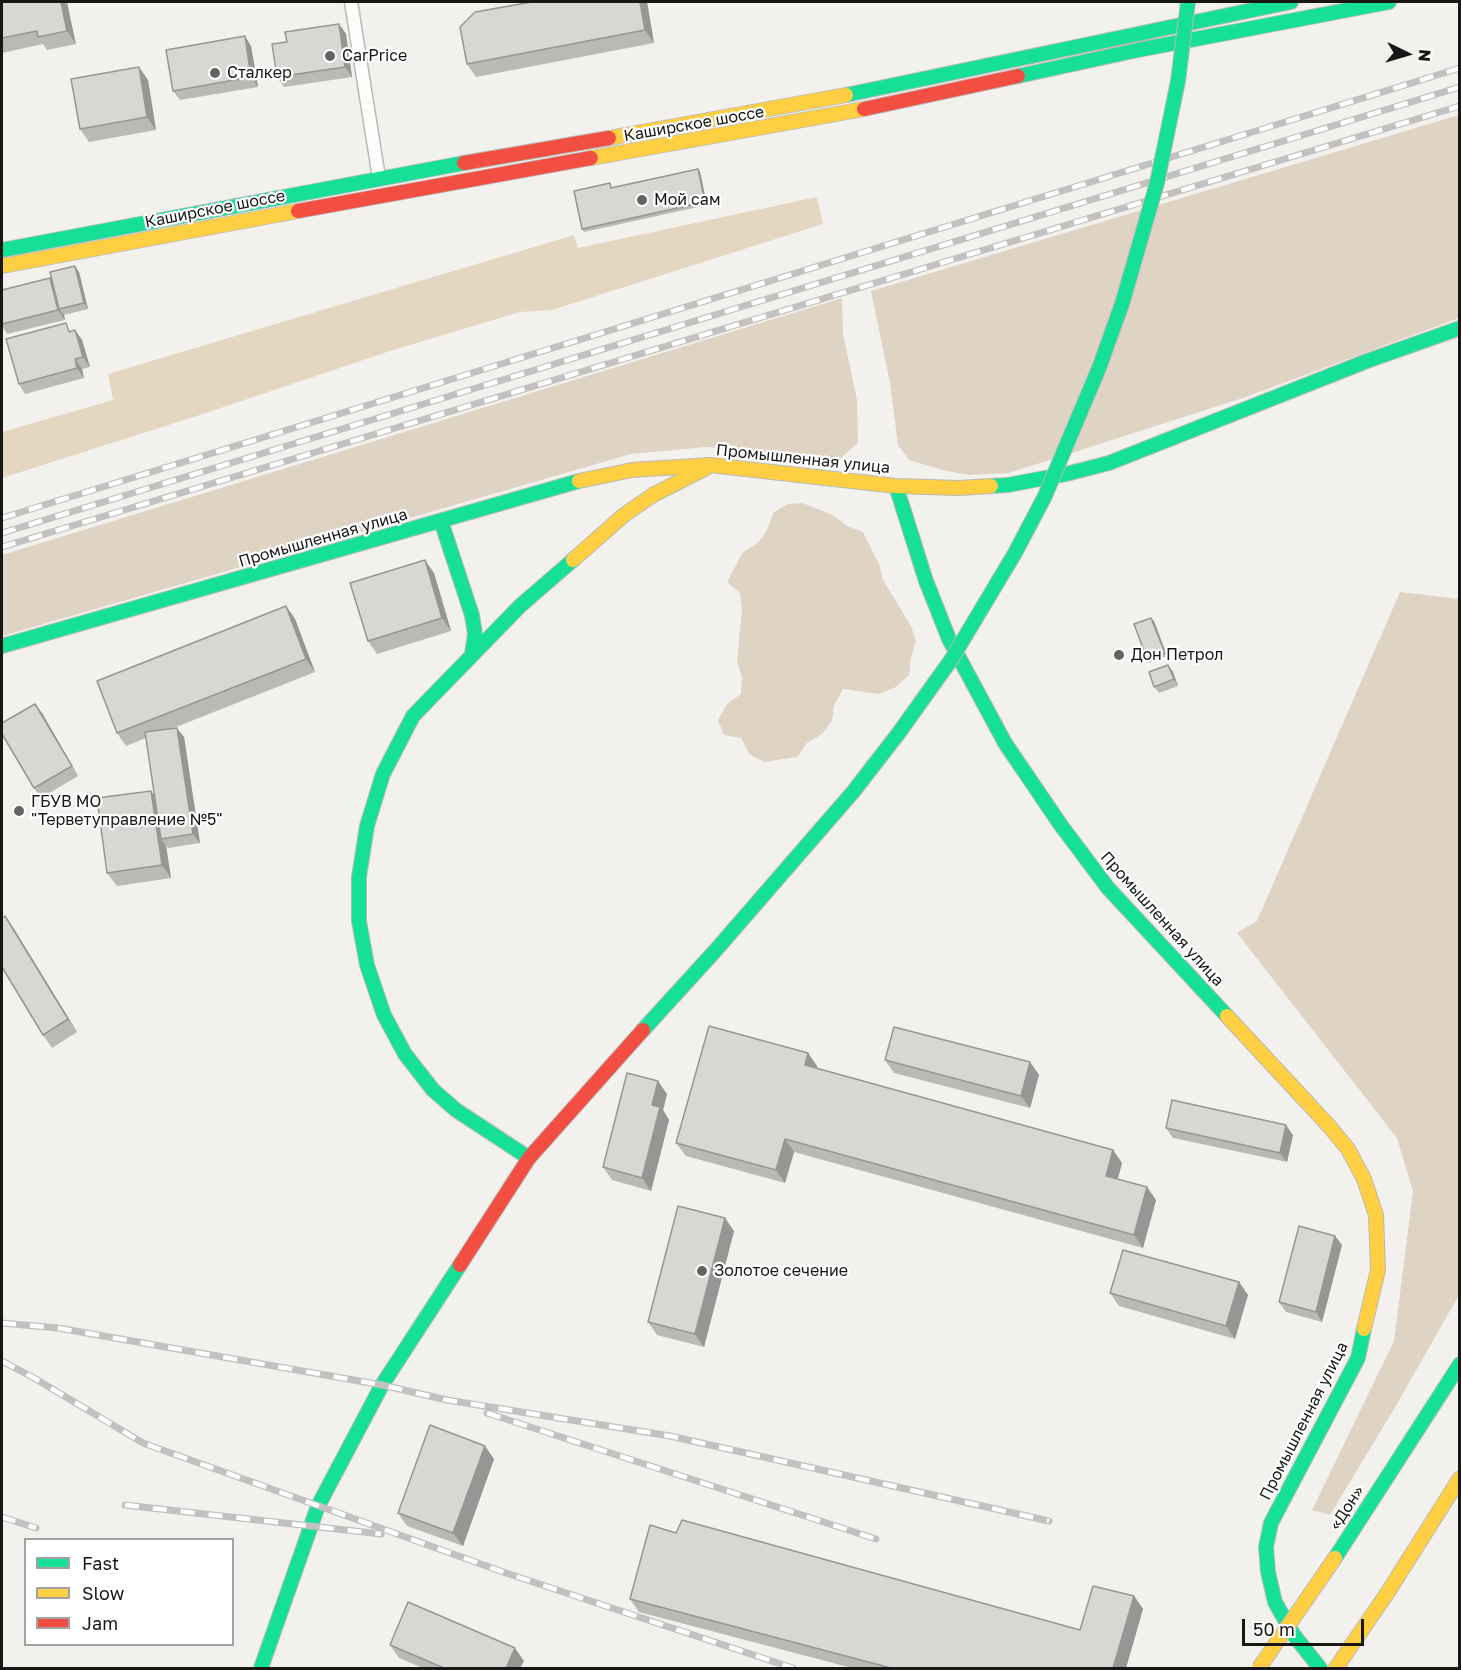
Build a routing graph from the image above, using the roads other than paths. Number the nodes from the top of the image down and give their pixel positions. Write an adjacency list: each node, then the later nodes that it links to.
1 (351, 2): 5 (street)
2 (1188, 2): 14 (main road, bridge)
3 (1291, 2): 5 (main road, Каширское шоссе)
4 (1389, 2): 7 (main road, Каширское шоссе)
5 (379, 178): 6 (main road, Каширское шоссе)
6 (2, 250)
7 (2, 266)
8 (1460, 328): 10 (main road)
9 (710, 465): 10 (main road, Промышленная улица); 11 (main road, Промышленная улица); 13 (main road)
10 (896, 486): 19 (main road, Промышленная улица)
11 (441, 521): 12 (main road, Промышленная улица); 13 (main road)
12 (2, 646)
13 (472, 654): 14 (main road)
14 (530, 1158): 17 (main road)
15 (1460, 1364): 18 (main road, «Дон», bridge)
16 (1460, 1478): 20 (main road)
17 (261, 1668)
18 (1259, 1668)
19 (1320, 1668)
20 (1336, 1668)

